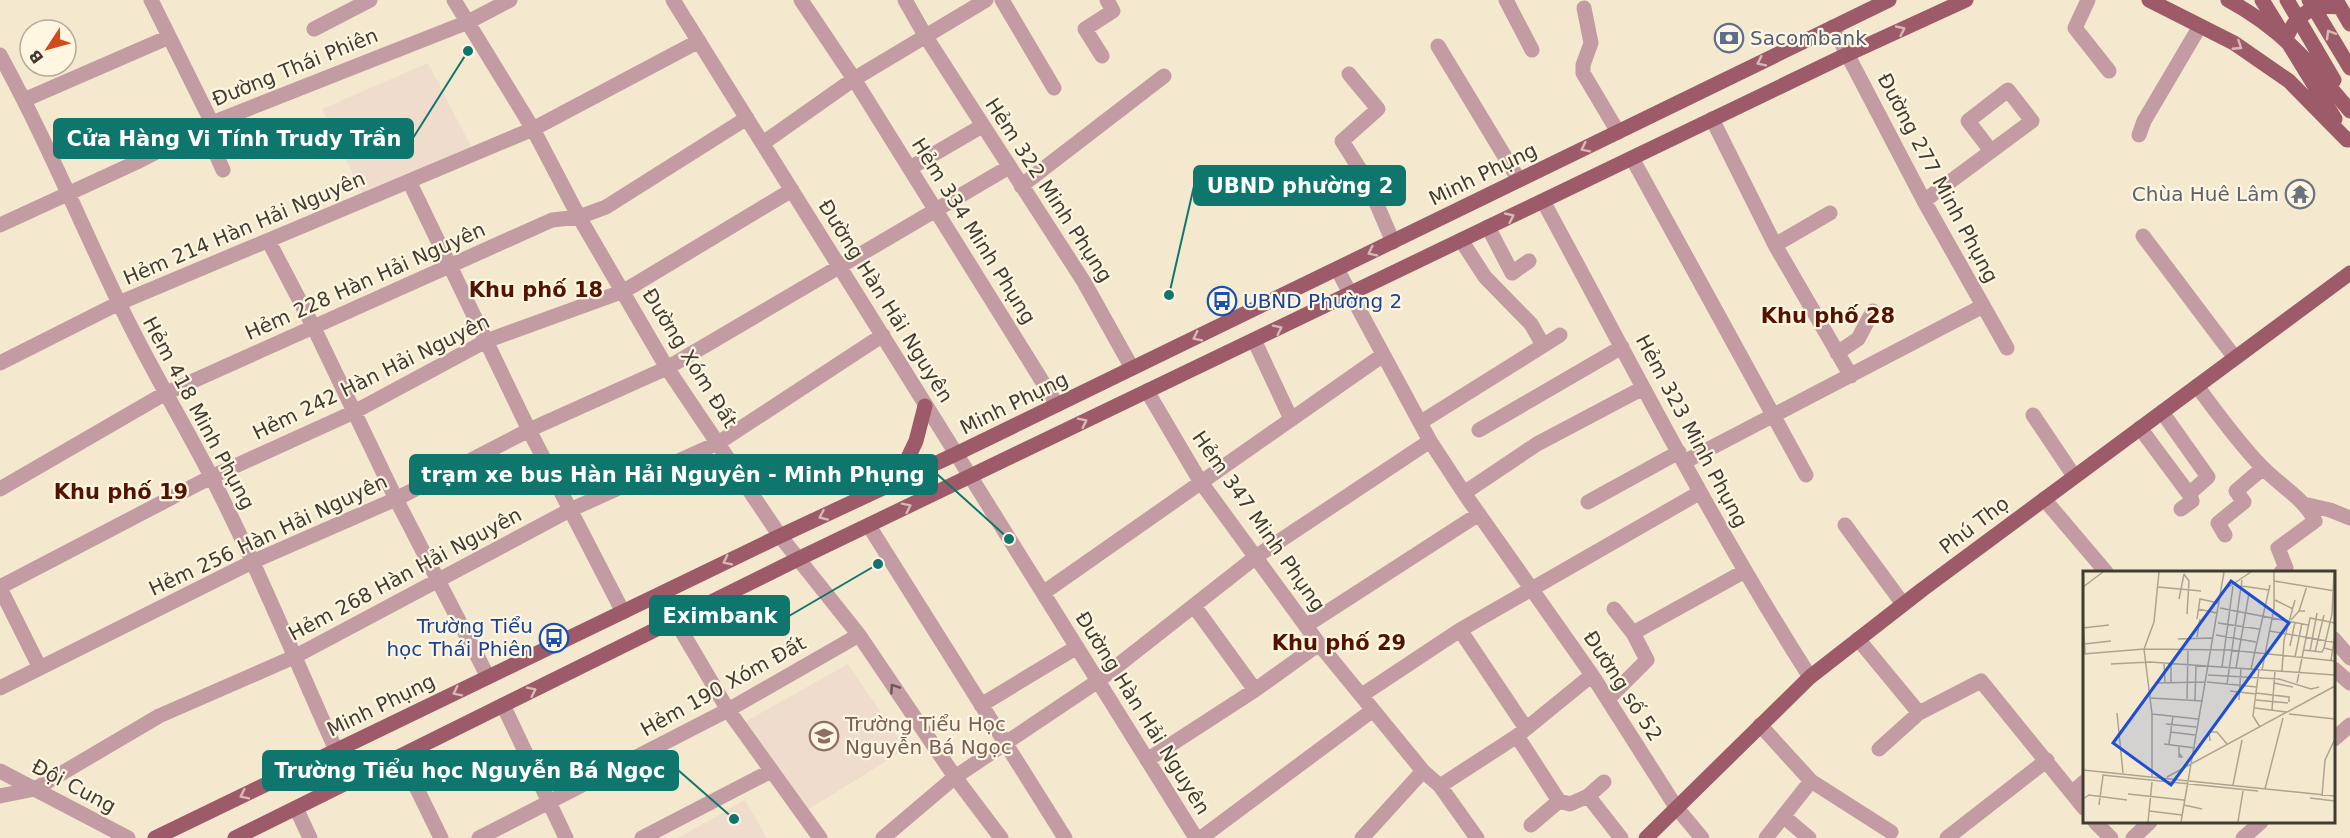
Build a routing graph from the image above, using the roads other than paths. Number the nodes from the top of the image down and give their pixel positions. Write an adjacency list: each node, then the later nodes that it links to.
1 (151, 0): 27 (street)
2 (370, 0): 26 (street)
3 (454, 0): 22 (street, Đường Xóm Đất)
4 (510, 0): 22 (street, Đường Thái Phiên)
5 (673, 0): 30 (street, Đường Hàn Hải Nguyên)
6 (801, 0): 40 (street, Hẻm 334 Minh Phụng)
7 (905, 0): 28 (street, Hẻm 322 Minh Phụng)
8 (986, 0): 28 (street)
9 (1002, 0): 41 (street)
10 (1107, 0): 35 (street)
11 (1506, 0): 32 (street)
12 (1889, 0): 25 (main road, Minh Phụng)
13 (1966, 0): 33 (main road, one-way to 13)
14 (2088, 0): 37 (street)
15 (2149, 0): 24 (main road)
16 (2228, 0): 43 (main road, bridge)
17 (2262, 0): 29 (main road)
18 (2287, 0): 43 (main road, bridge)
19 (2309, 0): 36 (main road, one-way to 19, bridge)
20 (1585, 3): 49 (street)
21 (2338, 4): 23 (main road); 29 (main road)
22 (468, 22): 46 (street, Đường Thái Phiên); 48 (street, Đường Xóm Đất)
23 (2350, 24)
24 (2200, 26): 50 (street); 51 (main road, one-way to 51)
25 (1833, 27): 33 (street, Đường 277 Minh Phụng); 49 (main road, Minh Phụng, one-way to 49)
26 (315, 29)
27 (169, 37): 42 (street); 46 (street)
28 (926, 37): 40 (street); 47 (street, Hẻm 322 Minh Phụng)
29 (2286, 38): 51 (main road)
30 (699, 42): 44 (street, Đường Hàn Hải Nguyên); 48 (street, Hẻm 214 Hàn Hải Nguyên)
31 (1438, 46): 58 (street)
32 (1532, 50)
33 (1848, 54): 45 (main road); 64 (street, Đường 277 Minh Phụng)
34 (0, 56): 42 (street, Hẻm 418 Minh Phụng)
35 (1102, 56)
36 (2350, 68)
37 (2109, 71)
38 (1348, 74): 73 (street)
39 (1164, 76): 60 (street)
40 (854, 79): 52 (street); 56 (street, Hẻm 334 Minh Phụng)
41 (1054, 88)
42 (24, 99): 62 (street, Hẻm 418 Minh Phụng)
43 (2350, 110)
44 (747, 118): 52 (street, Đường Hàn Hải Nguyên); 67 (street, Hẻm 228 Hàn Hải Nguyên)
45 (1712, 119): 54 (main road); 74 (street)
46 (208, 125): 57 (street); 62 (street, Đường Thái Phiên)
47 (982, 126): 55 (street, Hẻm 322 Minh Phụng); 56 (street)
48 (533, 129): 59 (street, Hẻm 214 Hàn Hải Nguyên); 67 (street, Đường Xóm Đất)
49 (1618, 132): 58 (main road, Minh Phụng, one-way to 58)
50 (2139, 135)
51 (2348, 142)
52 (763, 143): 61 (street, Đường Hàn Hải Nguyên)
53 (1991, 151): 64 (street)
54 (1632, 158): 63 (main road); 109 (street)
55 (1009, 167): 60 (street, Hẻm 322 Minh Phụng); 65 (street, Hẻm 256 Hàn Hải Nguyên)
56 (910, 168): 65 (street, Hẻm 334 Minh Phụng)
57 (224, 170)
58 (1519, 180): 73 (main road, Minh Phụng)
59 (409, 181): 72 (street, Hẻm 214 Hàn Hải Nguyên); 77 (street)
60 (1021, 186): 98 (street, Hẻm 322 Minh Phụng)
61 (792, 190): 76 (street, Đường Hàn Hải Nguyên); 80 (street, Hẻm 242 Hàn Hải Nguyên)
62 (70, 193): 68 (street, Đường Thái Phiên); 82 (street, Hẻm 418 Minh Phụng)
63 (1543, 201): 69 (main road, one-way to 63); 91 (street, Hẻm 323 Minh Phụng)
64 (1924, 201): 83 (street, Đường 277 Minh Phụng)
65 (936, 210): 76 (street, Hẻm 256 Hàn Hải Nguyên); 104 (street, Hẻm 334 Minh Phụng)
66 (1830, 213): 74 (street)
67 (579, 217): 77 (street, Hẻm 228 Hàn Hải Nguyên); 80 (street, Đường Xóm Đất)
68 (0, 225)
69 (1488, 227): 71 (main road); 75 (street)
70 (2143, 236): 95 (street)
71 (1461, 240): 81 (main road); 90 (street)
72 (268, 242): 82 (street, Hẻm 214 Hàn Hải Nguyên); 85 (street)
73 (1393, 242): 78 (main road, Minh Phụng, one-way to 78)
74 (1775, 245): 93 (street)
75 (1529, 261)
76 (839, 265): 86 (street, Đường Hàn Hải Nguyên); 97 (street, Hẻm 256 Hàn Hải Nguyên)
77 (452, 267): 85 (street, Hẻm 228 Hàn Hải Nguyên); 89 (street)
78 (1336, 269): 81 (street, Đường số 52); 98 (main road, Minh Phụng, one-way to 98)
79 (2350, 273): 95 (main road, Phú Thọ)
80 (624, 291): 89 (street, Hẻm 242 Hàn Hải Nguyên); 97 (street, Đường Xóm Đất)
81 (1350, 294): 88 (main road, one-way to 81); 94 (street, Đường số 52)
82 (119, 303): 96 (street, Hẻm 214 Hàn Hải Nguyên); 103 (street, Hẻm 418 Minh Phụng)
83 (1983, 306): 92 (street, Đường 277 Minh Phụng); 99 (street)
84 (1873, 311): 93 (street)
85 (313, 326): 103 (street, Hẻm 228 Hàn Hải Nguyên); 106 (street)
86 (883, 335): 105 (street, Đường Hàn Hải Nguyên); 116 (street, Hẻm 268 Hàn Hải Nguyên)
87 (1560, 335): 90 (street)
88 (1254, 340): 102 (main road); 110 (street)
89 (486, 341): 106 (street, Hẻm 242 Hàn Hải Nguyên); 113 (street)
90 (1543, 345): 111 (street)
91 (1622, 347): 101 (street, Hẻm 323 Minh Phụng); 114 (street)
92 (2007, 348)
93 (1838, 352): 99 (street)
94 (1383, 355): 110 (street); 111 (street, Đường số 52)
95 (2235, 358): 100 (main road, Phú Thọ)
96 (0, 363)
97 (667, 368): 113 (street, Hẻm 256 Hàn Hải Nguyên); 116 (street, Đường Xóm Đất)
98 (1132, 368): 104 (main road, Minh Phụng)
99 (1851, 375): 109 (street)
100 (2197, 386): 107 (main road, Phú Thọ); 119 (street)
101 (1643, 388): 118 (street, Hẻm 323 Minh Phụng); 128 (street)
102 (1147, 392): 121 (main road, one-way to 102); 124 (street, Hẻm 347 Minh Phụng)
103 (164, 394): 123 (street, Hẻm 418 Minh Phụng); 126 (street, Hẻm 228 Hàn Hải Nguyên)
104 (1058, 405): 117 (main road, Minh Phụng)
105 (925, 406): 117 (street, Đường Hàn Hải Nguyên); 125 (main road)
106 (354, 412): 123 (street, Hẻm 242 Hàn Hải Nguyên); 130 (street)
107 (2162, 412): 112 (main road, Phú Thọ); 129 (street)
108 (2033, 415): 122 (street)
109 (1772, 416): 118 (street); 120 (street)
110 (1291, 419): 124 (street)
111 (1421, 422): 115 (street, Đường số 52)
112 (2140, 428): 122 (main road, Phú Thọ); 129 (street)
113 (530, 430): 130 (street, Hẻm 256 Hàn Hải Nguyên); 135 (street)
114 (1479, 430)
115 (1430, 441): 128 (street, Đường số 52); 142 (street)
116 (718, 443): 135 (street, Hẻm 268 Hàn Hải Nguyên); 141 (street, Đường Xóm Đất)
117 (957, 453): 121 (street, Đường Hàn Hải Nguyên); 125 (main road, Minh Phụng)
118 (1682, 457): 127 (street, Hẻm 323 Minh Phụng); 132 (street)
119 (2263, 468): 133 (street); 140 (street)
120 (1806, 475)
121 (971, 476): 139 (main road, one-way to 121); 151 (street, Đường Hàn Hải Nguyên)
122 (2074, 476): 131 (main road, Phú Thọ)
123 (211, 477): 144 (street, Hẻm 418 Minh Phụng); 149 (street, Hẻm 242 Hàn Hải Nguyên)
124 (1200, 482): 142 (street, Hẻm 347 Minh Phụng); 151 (street)
125 (896, 483): 141 (main road, Minh Phụng, one-way to 141)
126 (2, 484)
127 (1699, 492): 145 (street, Hẻm 323 Minh Phụng); 150 (street)
128 (1464, 493): 136 (street, Đường số 52)
129 (2188, 494): 134 (street)
130 (396, 499): 144 (street, Hẻm 256 Hàn Hải Nguyên); 148 (street)
131 (2044, 499): 146 (street); 152 (main road, Phú Thọ)
132 (1588, 502)
133 (2308, 506): 137 (street); 147 (street)
134 (2181, 509)
135 (570, 510): 148 (street, Hẻm 268 Hàn Hải Nguyên); 155 (street)
136 (1479, 514): 150 (street, Đường số 52); 157 (street)
137 (2350, 518)
138 (1845, 525): 152 (street)
139 (869, 526): 143 (main road); 179 (street)
140 (2225, 535)
141 (780, 536): 143 (street, Đường Xóm Đất); 155 (main road, Minh Phụng, one-way to 155)
142 (1257, 556): 153 (street); 157 (street, Hẻm 347 Minh Phụng)
143 (798, 560): 156 (main road); 160 (street, Đường Xóm Đất)
144 (252, 562): 165 (street, Hẻm 418 Minh Phụng); 167 (street, Hẻm 256 Hàn Hải Nguyên)
145 (1745, 571): 159 (street); 171 (street, Hẻm 323 Minh Phụng)
146 (2104, 571)
147 (2283, 571)
148 (439, 582): 165 (street, Hẻm 268 Hàn Hải Nguyên); 170 (street)
149 (0, 588): 167 (street)
150 (1532, 590): 158 (street); 169 (street, Đường số 52)
151 (1044, 594): 164 (street, Đường Hàn Hải Nguyên)
152 (1904, 604): 161 (main road, Phú Thọ)
153 (1194, 606): 172 (street); 175 (street)
154 (1614, 609): 159 (street)
155 (622, 612): 170 (main road, Minh Phụng)
156 (675, 620): 178 (main road, one-way to 156); 180 (street)
157 (1307, 625): 163 (street, Hẻm 347 Minh Phụng)
158 (1460, 630): 176 (street); 185 (street)
159 (1633, 633): 177 (street)
160 (859, 635): 180 (street, Hẻm 190 Xóm Đất); 196 (street, Đường Xóm Đất, one-way to 160)
161 (1858, 639): 171 (main road, Phú Thọ); 182 (street)
162 (2335, 640): 166 (street)
163 (1319, 644): 175 (street); 176 (street, Hẻm 347 Minh Phụng)
164 (1077, 647): 172 (street, Đường Hàn Hải Nguyên); 179 (street)
165 (294, 657): 189 (street, Hẻm 418 Minh Phụng); 201 (street, Hẻm 268 Hàn Hải Nguyên)
166 (2350, 658)
167 (40, 668): 174 (street, Hẻm 256 Hàn Hải Nguyên)
168 (2335, 670): 173 (street)
169 (1592, 675): 177 (street, Đường số 52); 185 (street)
170 (488, 676): 189 (main road, Minh Phụng, one-way to 189)
171 (1810, 677): 183 (main road, Phú Thọ)
172 (1098, 681): 187 (street); 191 (street, Đường Hàn Hải Nguyên)
173 (2350, 683)
174 (0, 688)
175 (1255, 690): 191 (street)
176 (1362, 695): 181 (street, Hẻm 347 Minh Phụng)
177 (1608, 699): 206 (street, Đường số 52)
178 (503, 705): 190 (main road); 204 (street)
179 (981, 705): 187 (street)
180 (728, 710): 194 (street); 204 (street, Hẻm 190 Xóm Đất)
181 (1373, 710): 195 (street, Hẻm 347 Minh Phụng); 226 (street)
182 (1919, 713): 188 (street); 192 (street)
183 (1760, 725): 198 (street); 206 (main road, Phú Thọ)
184 (2350, 725): 186 (street)
185 (1521, 731): 199 (street); 205 (street)
186 (2335, 738)
187 (1005, 744): 196 (street); 224 (street)
188 (1879, 749)
189 (336, 750): 214 (main road, Minh Phụng, one-way to 214)
190 (402, 756): 207 (main road); 217 (street)
191 (1147, 760): 225 (street, Đường Hàn Hải Nguyên)
192 (2047, 760): 200 (street); 234 (street)
193 (0, 771): 201 (street, Đội Cung)
194 (771, 771): 220 (street); 221 (street)
195 (1423, 771): 199 (street, Hẻm 347 Minh Phụng); 227 (street)
196 (955, 777): 222 (street); 223 (street, Đường Xóm Đất)
197 (1604, 782): 203 (street)
198 (1811, 782): 208 (street); 212 (street)
199 (1440, 786): 228 (street, Hẻm 347 Minh Phụng)
200 (2079, 787)
201 (35, 789): 202 (street, Hẻm 268 Hàn Hải Nguyên); 213 (street, Đội Cung)
202 (0, 796)
203 (1588, 796): 205 (street); 229 (street)
204 (550, 801): 218 (street, Hẻm 190 Xóm Đất); 219 (street)
205 (1559, 801): 211 (street)
206 (1676, 807): 230 (main road, Phú Thọ); 231 (street, Đường số 52)
207 (296, 808): 215 (main road); 216 (street)
208 (1784, 816): 232 (street); 233 (street)
209 (2149, 823): 235 (street)
210 (2260, 823): 236 (street)
211 (1531, 825)
212 (1891, 832)
213 (128, 838)
214 (155, 838)
215 (236, 838)
216 (310, 838)
217 (441, 838)
218 (479, 838)
219 (566, 838)
220 (642, 838)
221 (820, 838)
222 (883, 838)
223 (1001, 838)
224 (1065, 838)
225 (1196, 838)
226 (1201, 838)
227 (1362, 838)
228 (1477, 838)
229 (1621, 838)
230 (1646, 838)
231 (1702, 838)
232 (1766, 838)
233 (1809, 838)
234 (1947, 838)
235 (2133, 838)
236 (2243, 838)

